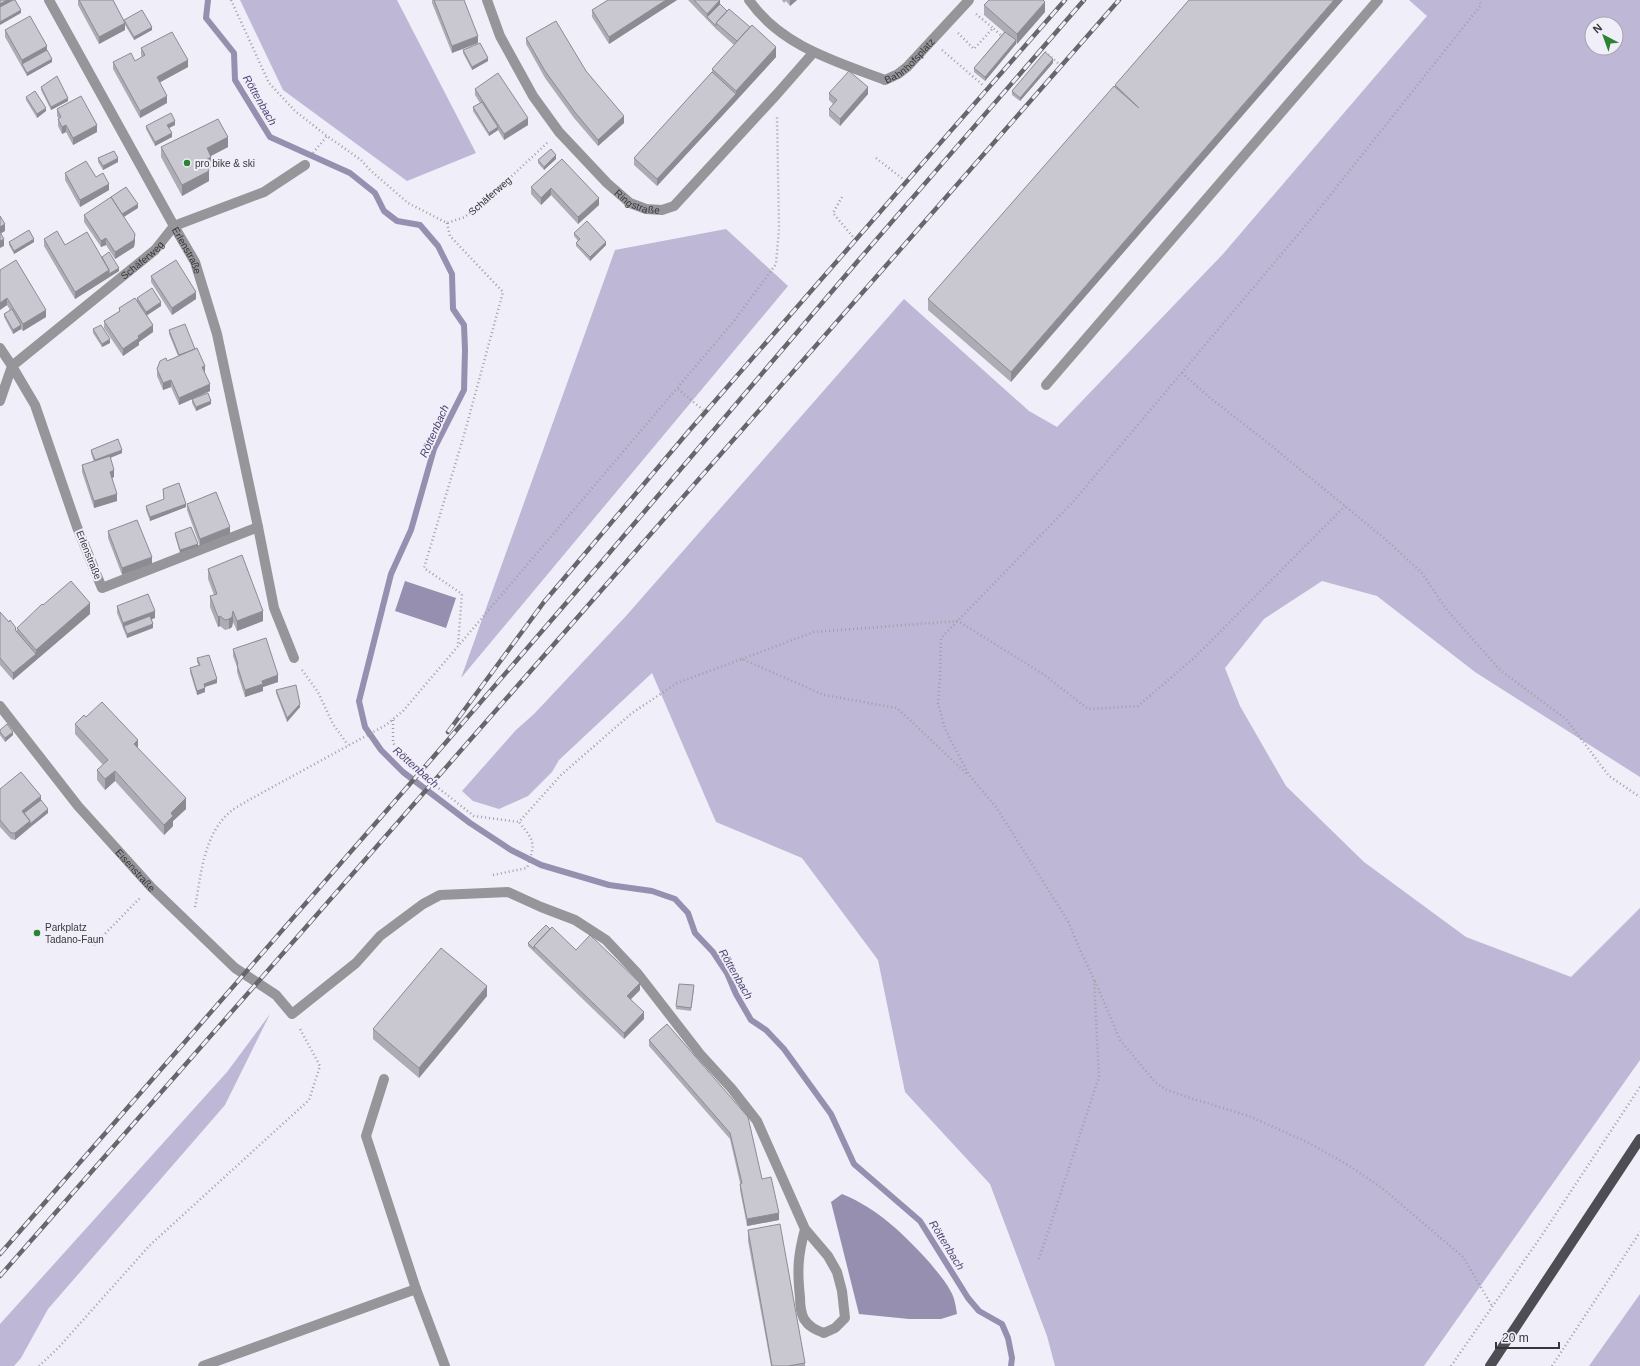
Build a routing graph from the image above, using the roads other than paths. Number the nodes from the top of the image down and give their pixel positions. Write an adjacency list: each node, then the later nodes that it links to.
1 (49, 0): 8 (street, Erlenstraße)
2 (486, 0): 6 (street, Ringstraße)
3 (749, 0): 6 (street)
4 (969, 0): 6 (street, Bahnhofsplatz)
5 (1378, 0): 11 (street)
6 (813, 53)
7 (305, 165): 8 (street)
8 (174, 226): 10 (street, Schäferweg); 13 (street, Erlenstraße)
9 (0, 348): 10 (street)
10 (12, 366): 12 (street); 13 (street, Erlenstraße)
11 (1046, 385)
12 (0, 401)
13 (258, 527): 14 (street, Erlenstraße)
14 (294, 658)
15 (0, 706): 18 (street, Eisenstraße)
16 (384, 1078): 19 (street)
17 (1640, 1139): 22 (main road)
18 (805, 1229): 18 (street)
19 (416, 1289): 20 (street); 21 (street)
20 (203, 1366)
21 (445, 1366)
22 (1490, 1366)

